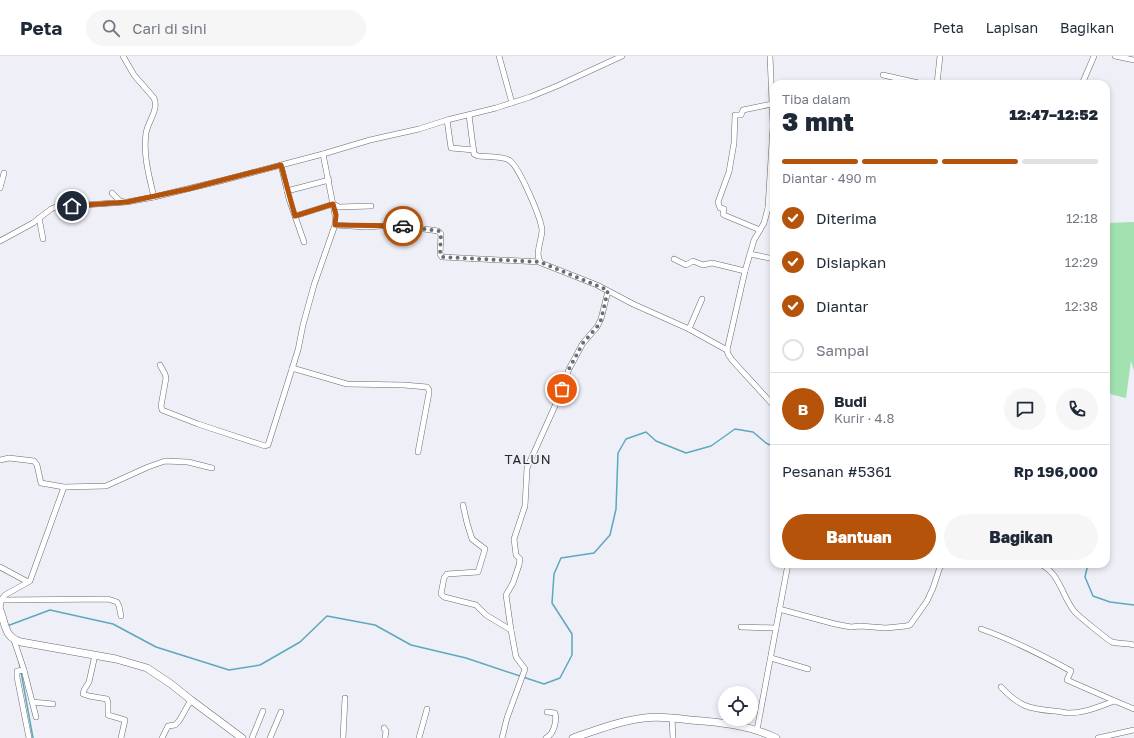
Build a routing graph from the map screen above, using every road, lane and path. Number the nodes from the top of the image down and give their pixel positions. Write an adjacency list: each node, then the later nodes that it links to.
1 (123, 56): 27 (street)
2 (499, 56): 14 (street)
3 (622, 56): 14 (street)
4 (770, 56): 10 (street)
5 (940, 56): 12 (street)
6 (1094, 56): 13 (street)
7 (1115, 56): 8 (street)
8 (1134, 60)
9 (883, 75): 11 (street)
10 (771, 80)
11 (905, 80)
12 (937, 80)
13 (1084, 80)
14 (512, 103): 16 (street)
15 (770, 104): 35 (street)
16 (469, 115): 17 (street); 18 (street)
17 (447, 120): 18 (street); 19 (street)
18 (474, 150): 42 (street)
19 (323, 154): 20 (street); 23 (street)
20 (281, 165): 25 (street); 27 (street)
21 (4, 173): 24 (street)
22 (770, 179): 31 (street)
23 (329, 180): 25 (street); 29 (street)
24 (0, 188)
25 (287, 191): 32 (street)
26 (112, 194): 28 (street)
27 (154, 197): 28 (street)
28 (127, 202): 33 (street)
29 (333, 204): 30 (street); 32 (street); 34 (street)
30 (372, 206)
31 (768, 208): 35 (street)
32 (295, 216): 38 (street)
33 (39, 218): 36 (street); 37 (street)
34 (335, 225): 42 (street); 49 (street)
35 (760, 230): 39 (street)
36 (43, 239)
37 (0, 241)
38 (304, 242)
39 (750, 254): 40 (street); 43 (street)
40 (770, 258)
41 (674, 259): 43 (street)
42 (540, 262): 44 (street)
43 (745, 271): 47 (street)
44 (608, 290): 46 (street); 68 (street)
45 (702, 298): 46 (street)
46 (689, 328): 47 (street)
47 (727, 350): 50 (street)
48 (160, 365): 49 (street)
49 (292, 368): 51 (street)
50 (770, 402)
51 (418, 452)
52 (0, 460): 54 (street)
53 (212, 468): 54 (street)
54 (64, 487): 60 (street)
55 (463, 505): 68 (street)
56 (0, 567): 60 (street)
57 (787, 568): 62 (street)
58 (940, 568): 62 (street)
59 (1046, 568): 70 (street)
60 (28, 582): 61 (street)
61 (1, 600): 63 (street); 64 (street)
62 (779, 609): 66 (street)
63 (0, 611): 69 (main road)
64 (121, 616)
65 (741, 627): 66 (street)
66 (776, 628): 72 (street)
67 (981, 629): 78 (street)
68 (511, 630): 100 (street)
69 (11, 638): 71 (main road); 74 (street)
70 (1134, 645)
71 (95, 655): 77 (main road); 92 (street)
72 (771, 658): 73 (street); 89 (street)
73 (808, 669)
74 (21, 670): 79 (street); 91 (street)
75 (1001, 687): 78 (street)
76 (345, 698): 97 (street)
77 (191, 700): 93 (street); 94 (main road)
78 (1115, 701): 82 (street)
79 (32, 702): 80 (street); 86 (street)
80 (53, 704)
81 (427, 709): 99 (street)
82 (1134, 709)
83 (264, 711): 95 (street)
84 (281, 712): 96 (street)
85 (547, 712): 101 (street)
86 (36, 717)
87 (672, 718): 89 (main road); 102 (main road); 103 (street)
88 (384, 728): 98 (street)
89 (757, 730): 104 (main road)
90 (1134, 730): 105 (street)
91 (29, 738)
92 (120, 738)
93 (162, 738)
94 (242, 738)
95 (252, 738)
96 (270, 738)
97 (343, 738)
98 (385, 738)
99 (419, 738)
100 (502, 738)
101 (546, 738)
102 (573, 738)
103 (673, 738)
104 (776, 738)
105 (1098, 738)

